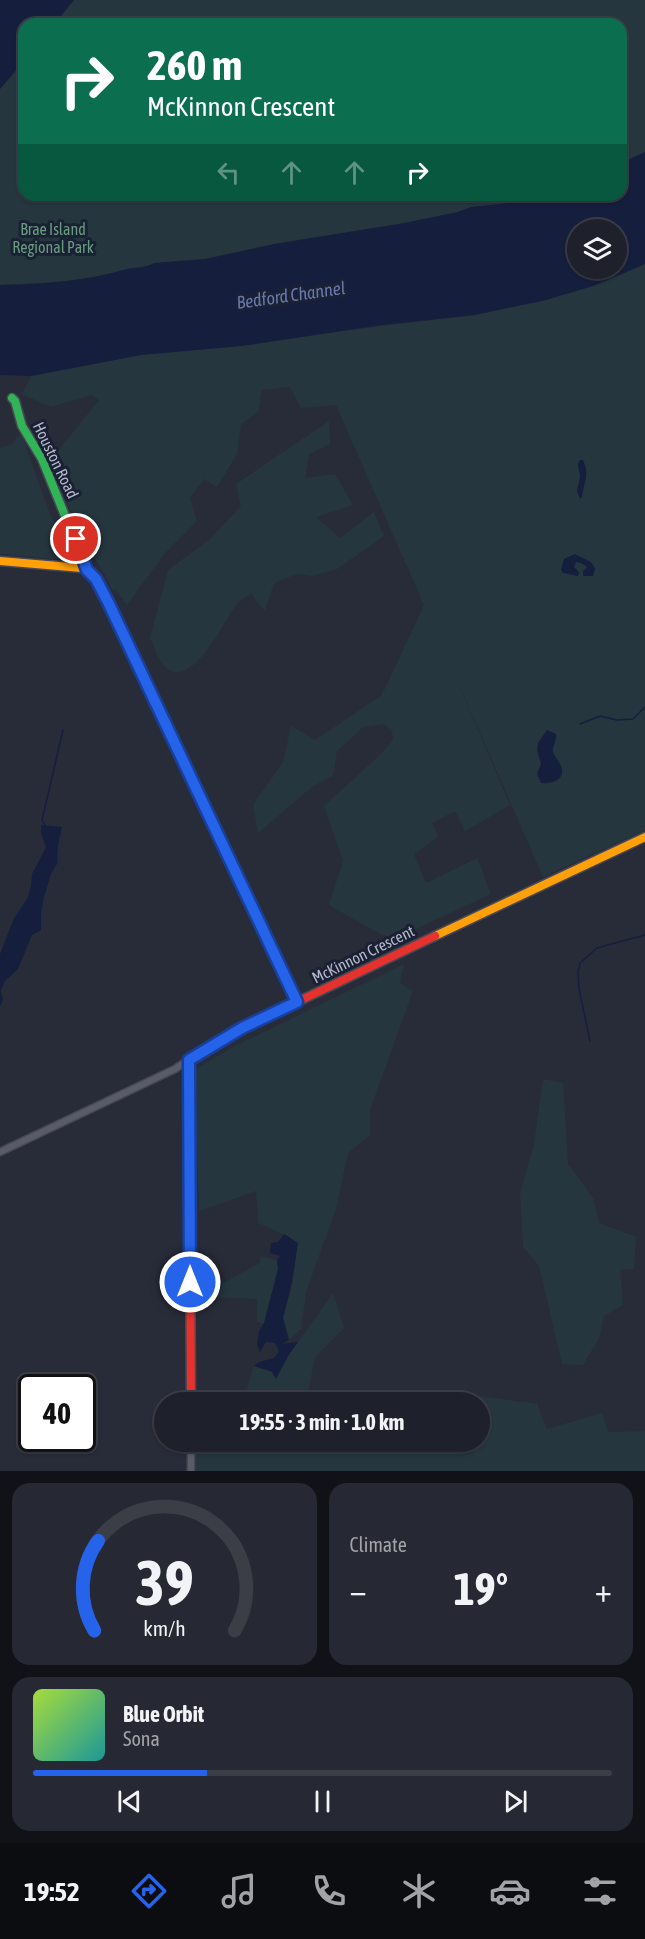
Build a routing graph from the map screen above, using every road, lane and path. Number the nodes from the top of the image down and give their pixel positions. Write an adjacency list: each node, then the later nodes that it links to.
1 (12, 398): 3 (street, Houston Road)
2 (0, 561): 3 (street)
3 (87, 570): 5 (street, Houston Road)
4 (645, 837): 5 (street, McKinnon Crescent)
5 (297, 1002): 6 (street, McKinnon Crescent)
6 (189, 1060): 7 (street, McKinnon Crescent); 8 (street)
7 (0, 1152)
8 (191, 1392)
9 (191, 1452): 10 (street)
10 (191, 1471)

